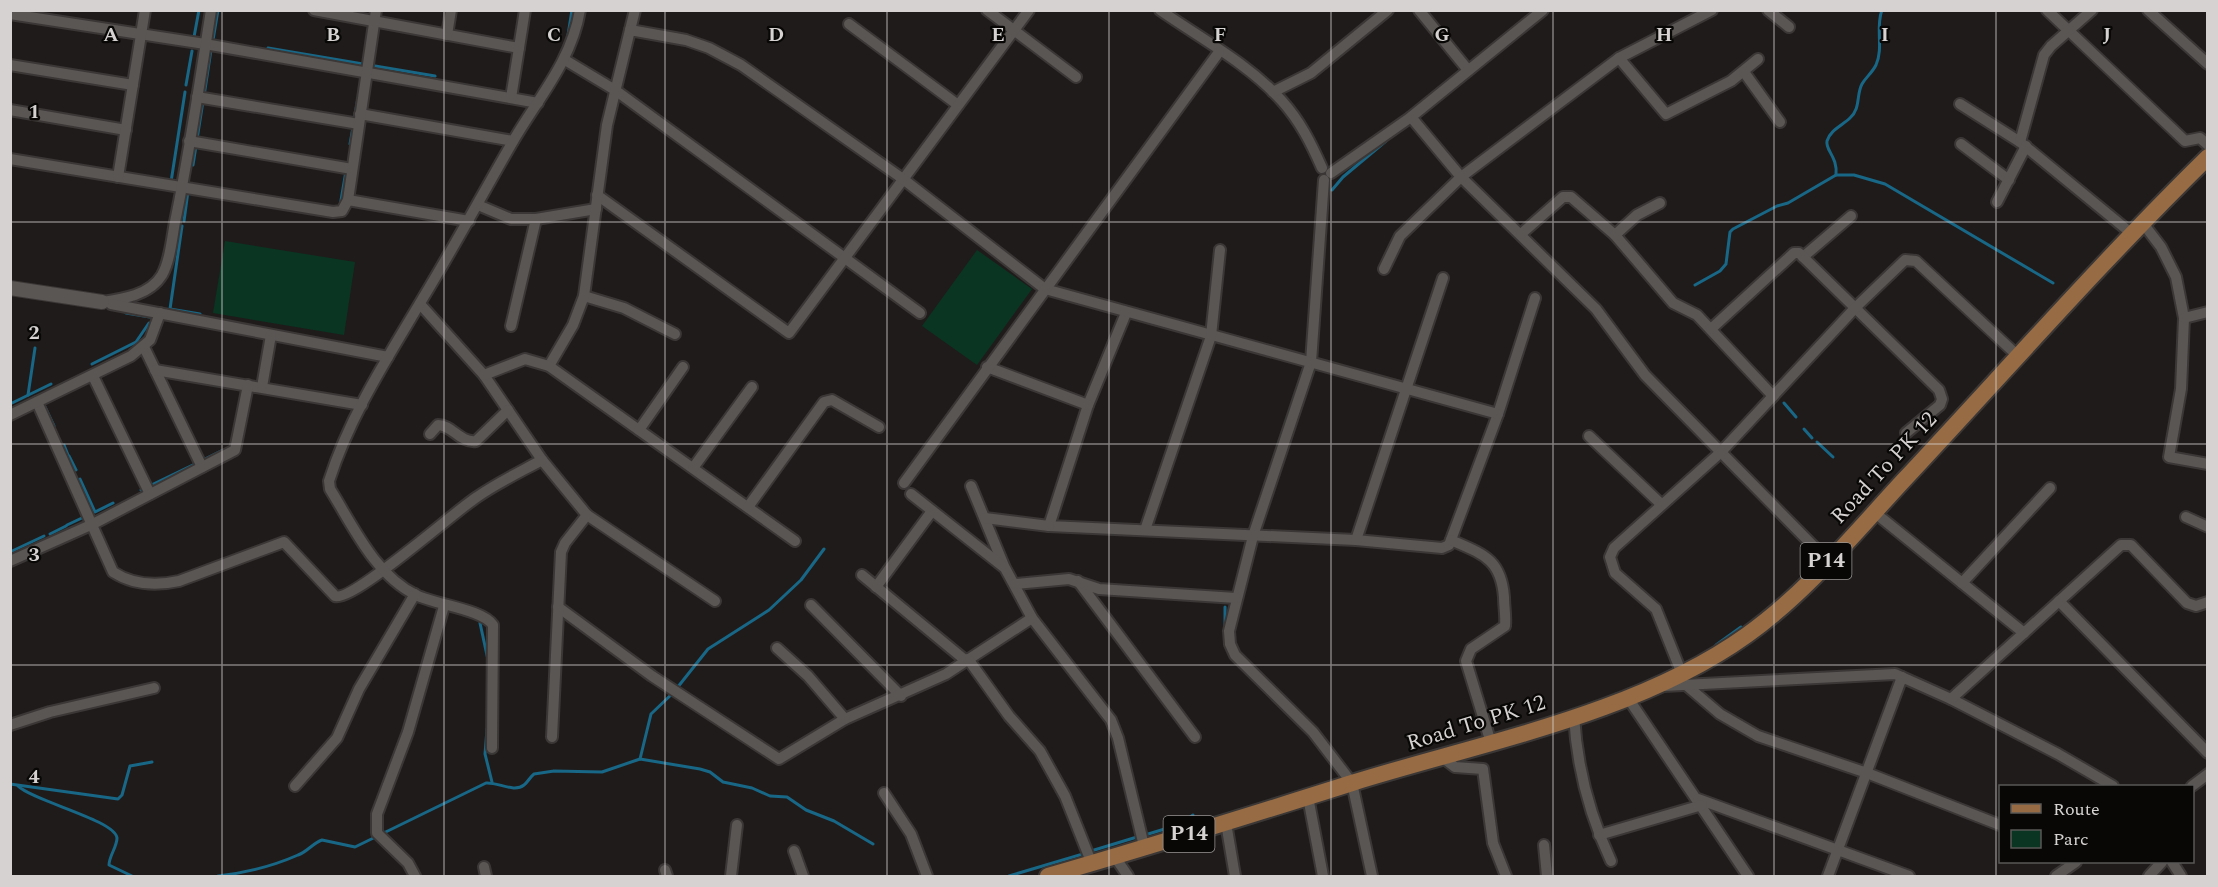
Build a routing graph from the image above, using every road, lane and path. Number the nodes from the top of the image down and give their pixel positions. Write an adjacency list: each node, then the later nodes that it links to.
1 (145, 10): 27 (street)
2 (211, 10): 29 (street)
3 (314, 10): 21 (street)
4 (376, 10): 21 (street)
5 (451, 10): 28 (street)
6 (525, 10): 30 (street)
7 (580, 10): 34 (street)
8 (635, 10): 24 (street)
9 (987, 10): 25 (street)
10 (1029, 10): 25 (street)
11 (1160, 10): 31 (street)
12 (1388, 10): 43 (street)
13 (1419, 10): 37 (street)
14 (1543, 10): 37 (street)
15 (1712, 10): 32 (street)
16 (1768, 10): 23 (street)
17 (2047, 10): 26 (street)
18 (2092, 10): 26 (street)
19 (2148, 10): 35 (street)
20 (10, 15): 27 (street)
21 (374, 22): 28 (street); 39 (street)
22 (849, 24): 48 (street)
23 (1789, 27)
24 (630, 30): 42 (street); 65 (street)
25 (1014, 31): 40 (street); 48 (street)
26 (2068, 32): 57 (street); 58 (street)
27 (141, 34): 29 (street); 41 (street)
28 (447, 35): 30 (street)
29 (206, 44): 39 (street); 44 (street)
30 (519, 48): 45 (street)
31 (1219, 52): 43 (street); 86 (street)
32 (1619, 58): 38 (street); 64 (street)
33 (1758, 59): 38 (street)
34 (565, 60): 42 (street); 46 (street)
35 (2208, 64)
36 (10, 66): 41 (street)
37 (1468, 70): 50 (street)
38 (1744, 72): 52 (street)
39 (366, 73): 45 (street); 51 (street)
40 (1076, 77)
41 (133, 85): 53 (street)
42 (615, 90): 68 (street); 82 (street)
43 (1273, 92): 62 (street)
44 (197, 97): 51 (street); 54 (street)
45 (511, 98): 46 (street)
46 (538, 103): 55 (street)
47 (1960, 104): 57 (street)
48 (958, 105): 65 (street)
49 (10, 110): 53 (street)
50 (1411, 117): 62 (street); 64 (street)
51 (359, 119): 55 (street); 61 (street)
52 (1780, 122)
53 (126, 130): 63 (street)
54 (189, 141): 61 (street); 67 (street)
55 (513, 141): 72 (street)
56 (1961, 144): 66 (street)
57 (2023, 144): 66 (street); 77 (street)
58 (2208, 145)
59 (2208, 157): 77 (main road, Road To PK 12 / P14)
60 (10, 159): 63 (street)
61 (352, 169): 69 (street)
62 (1326, 173): 105 (street)
63 (118, 177): 67 (street)
64 (1461, 177): 78 (street); 83 (street)
65 (903, 179): 82 (street); 86 (street)
66 (2008, 180): 70 (street)
67 (182, 188): 69 (street); 89 (street)
68 (597, 195): 73 (street); 82 (street)
69 (348, 200): 76 (street)
70 (1997, 202)
71 (1660, 203): 79 (street)
72 (478, 205): 75 (street); 76 (street)
73 (596, 209): 75 (street); 87 (street)
74 (1851, 216): 81 (street)
75 (536, 219): 97 (street)
76 (469, 221): 90 (street)
77 (2136, 227): 96 (street); 104 (main road, Road To PK 12 / P14)
78 (1521, 234): 79 (street); 128 (street)
79 (1615, 235): 98 (street)
80 (1221, 250): 101 (street)
81 (1803, 257): 91 (street); 98 (street)
82 (844, 259): 93 (street)
83 (1384, 268)
84 (1443, 278): 115 (street)
85 (10, 288): 89 (street)
86 (1045, 289): 94 (street); 108 (street)
87 (584, 296): 99 (street); 106 (street)
88 (1535, 298): 121 (street)
89 (102, 302): 95 (street)
90 (420, 304): 103 (street); 110 (street)
91 (1856, 307): 104 (street); 116 (street); 125 (street)
92 (2208, 312): 96 (street)
93 (920, 313)
94 (1126, 313): 101 (street); 119 (street)
95 (160, 314): 100 (street); 102 (street)
96 (2184, 318): 130 (street)
97 (511, 326)
98 (1711, 329): 116 (street)
99 (675, 334)
100 (271, 335): 103 (street); 113 (street)
101 (1211, 336): 105 (street); 148 (street)
102 (144, 347): 109 (street); 111 (street)
103 (388, 357): 118 (street)
104 (2019, 357): 141 (main road, Road To PK 12 / P14)
105 (1311, 362): 115 (street); 149 (street)
106 (549, 366): 110 (street); 124 (street)
107 (683, 367): 124 (street)
108 (987, 367): 119 (street); 133 (street)
109 (155, 370): 112 (street); 131 (street)
110 (484, 375): 120 (street)
111 (93, 376): 117 (street); 136 (street)
112 (248, 385): 113 (street); 131 (street)
113 (262, 387): 118 (street)
114 (753, 387): 132 (street)
115 (1406, 387): 121 (street); 150 (street)
116 (1773, 396): 128 (street)
117 (36, 402): 122 (street); 145 (street)
118 (362, 405): 156 (street)
119 (1088, 405): 146 (street)
120 (508, 410): 126 (street); 129 (street)
121 (1498, 414): 151 (street)
122 (10, 415)
123 (879, 426): 139 (street)
124 (639, 430): 132 (street)
125 (1906, 433)
126 (430, 434)
127 (1589, 436): 138 (street)
128 (1721, 452): 138 (street); 154 (street)
129 (542, 460): 142 (street); 156 (street)
130 (2208, 464)
131 (202, 467): 136 (street)
132 (693, 468): 139 (street)
133 (904, 483)
134 (971, 486): 144 (street)
135 (2050, 488): 159 (street)
136 (150, 494): 145 (street)
137 (910, 494): 140 (street)
138 (1662, 504): 175 (street)
139 (748, 507): 152 (street)
140 (933, 511): 155 (street); 161 (street)
141 (1874, 512): 154 (main road, Road To PK 12 / P14); 159 (street)
142 (587, 515): 164 (street); 169 (street)
143 (2186, 517): 147 (street)
144 (985, 518): 146 (street); 155 (street)
145 (93, 524): 153 (street); 156 (street)
146 (1049, 525): 148 (street)
147 (2208, 527)
148 (1145, 530): 149 (street)
149 (1253, 536): 150 (street); 163 (street)
150 (1356, 540): 151 (street)
151 (1451, 540): 185 (street)
152 (795, 541)
153 (11, 560)
154 (1827, 560): 175 (main road, Road To PK 12 / P14)
155 (1005, 568): 160 (street)
156 (383, 571): 162 (street)
157 (862, 575): 161 (street)
158 (1077, 580): 160 (street); 163 (street); 183 (street)
159 (1962, 583): 171 (street)
160 (1015, 584): 170 (street)
161 (876, 587): 173 (street)
162 (415, 594): 168 (street); 194 (street)
163 (1236, 598): 191 (street)
164 (716, 601)
165 (2059, 601): 166 (street); 171 (street); 187 (street)
166 (2208, 602)
167 (811, 605): 177 (street)
168 (444, 606): 186 (street); 212 (street)
169 (558, 607): 181 (street); 184 (street)
170 (1032, 618): 173 (street); 203 (street)
171 (2024, 633): 179 (street)
172 (777, 648): 181 (street)
173 (966, 660): 177 (street); 211 (street)
174 (1902, 677): 175 (street); 179 (street); 189 (street)
175 (1684, 680): 178 (main road, Road To PK 12 / P14); 189 (street)
176 (154, 688): 182 (street)
177 (901, 696): 181 (street)
178 (1628, 698): 180 (main road, Road To PK 12 / P14); 197 (street)
179 (1951, 699): 192 (street)
180 (1574, 716): 185 (main road, Road To PK 12 / P14); 201 (street)
181 (845, 719)
182 (10, 725)
183 (1195, 736)
184 (552, 737)
185 (1491, 743): 188 (main road, Road To PK 12 / P14)
186 (492, 748)
187 (2208, 753)
188 (1442, 757): 191 (main road, Road To PK 12 / P14); 221 (street)
189 (1867, 773): 199 (street); 205 (street)
190 (2208, 774): 193 (street)
191 (1352, 783): 196 (main road, Road To PK 12 / P14); 220 (street)
192 (2111, 785)
193 (2193, 785)
194 (295, 786)
195 (884, 793): 215 (street)
196 (1308, 797): 198 (main road, P14); 219 (street)
197 (1700, 802): 201 (street); 205 (street); 223 (street)
198 (1226, 823): 203 (main road, P14); 218 (street)
199 (1999, 824)
200 (737, 825): 213 (street)
201 (1599, 835): 207 (street)
202 (1544, 845): 222 (street)
203 (1144, 846): 206 (main road, P14)
204 (794, 850): 214 (street)
205 (1839, 850): 224 (street); 225 (street)
206 (1115, 857): 211 (main road, P14); 217 (street)
207 (1611, 861)
208 (2073, 863): 226 (street)
209 (2160, 863): 227 (street)
210 (2173, 863): 228 (street)
211 (1092, 864): 216 (main road, P14)
212 (415, 876)
213 (731, 876)
214 (803, 876)
215 (927, 876)
216 (1048, 876)
217 (1128, 876)
218 (1235, 876)
219 (1323, 876)
220 (1372, 876)
221 (1506, 876)
222 (1547, 876)
223 (1748, 876)
224 (1828, 876)
225 (1909, 876)
226 (2056, 876)
227 (2149, 876)
228 (2181, 876)

